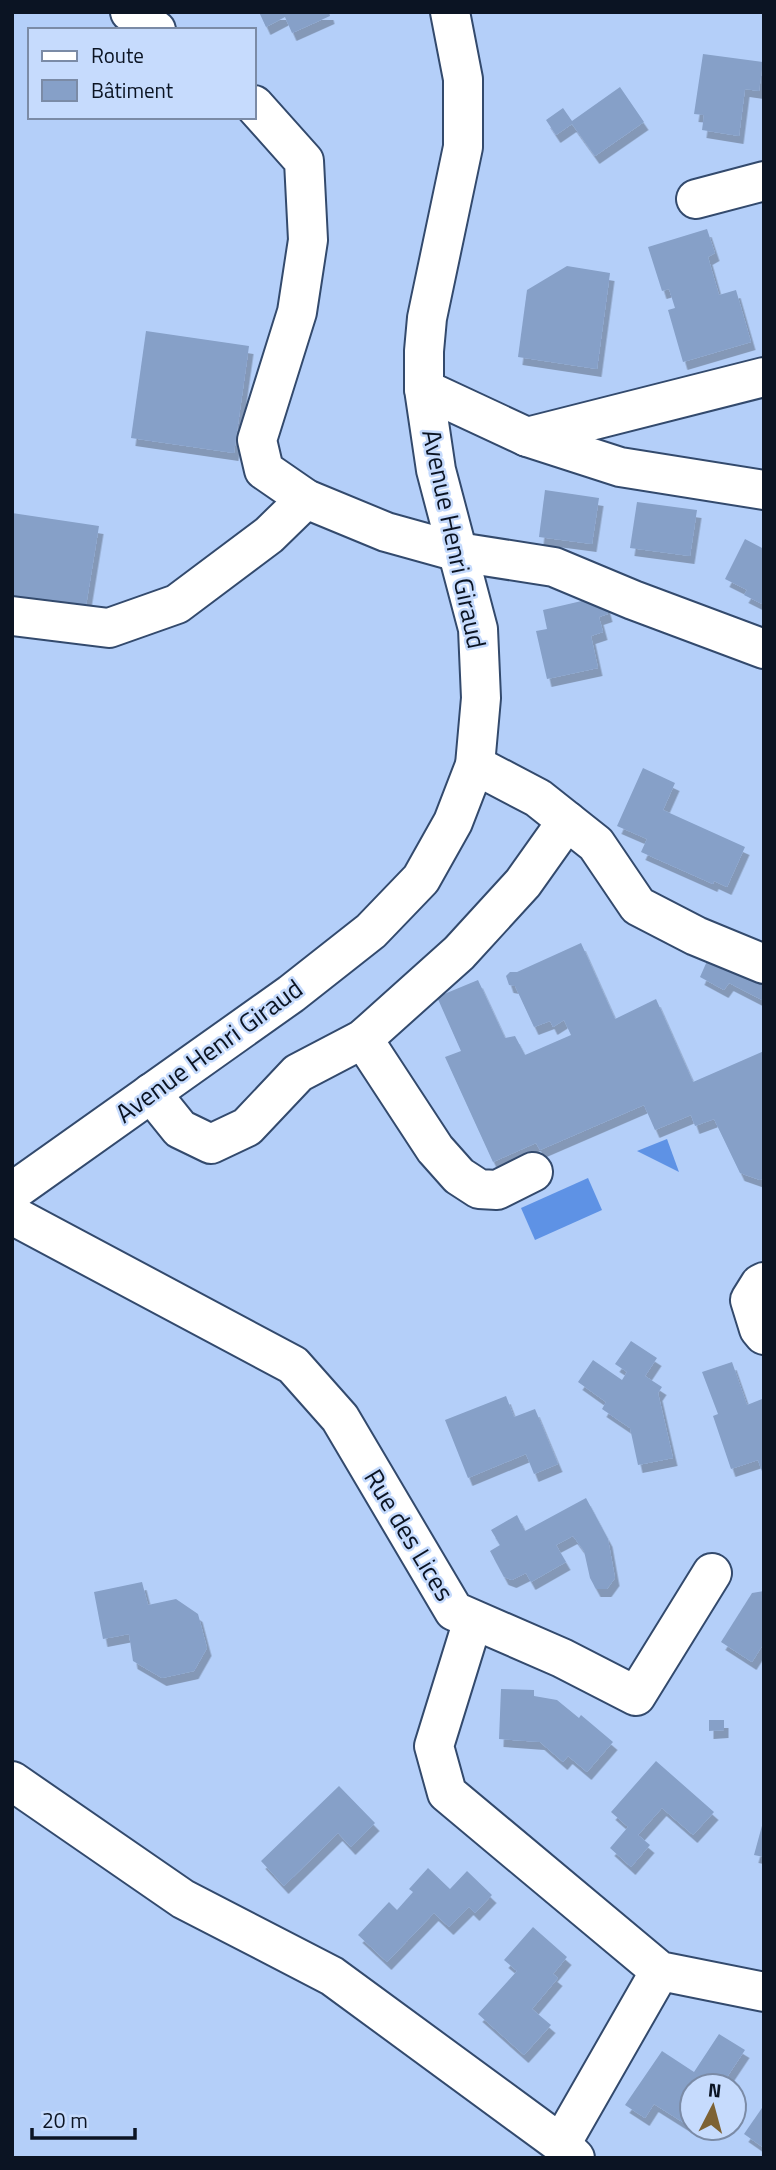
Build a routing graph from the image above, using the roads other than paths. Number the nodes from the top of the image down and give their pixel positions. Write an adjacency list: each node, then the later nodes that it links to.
1 (130, 12): 3 (street)
2 (450, 12): 8 (street, Avenue Henri Giraud)
3 (153, 28)
4 (256, 107): 11 (street)
5 (764, 181): 6 (street)
6 (696, 199)
7 (764, 376): 9 (street)
8 (424, 390): 9 (street); 12 (street, Avenue Henri Giraud)
9 (527, 437): 10 (street)
10 (764, 489)
11 (306, 499): 12 (street); 13 (street)
12 (458, 552): 14 (street); 15 (street, Avenue Henri Giraud)
13 (12, 616)
14 (764, 649)
15 (475, 765): 16 (street); 19 (street, Avenue Henri Giraud)
16 (567, 821): 17 (street); 18 (street)
17 (764, 964)
18 (363, 1039): 19 (street); 20 (street)
19 (151, 1093): 21 (street, Avenue Henri Giraud)
20 (533, 1172)
21 (12, 1192)
22 (12, 1215): 26 (street, Rue des Lices)
23 (764, 1282): 24 (street)
24 (764, 1335)
25 (712, 1573): 26 (street)
26 (473, 1620): 28 (street, Rue des Lices)
27 (12, 1781): 30 (street)
28 (660, 1971): 29 (street, Rue des Lices); 30 (street)
29 (764, 1992)
30 (568, 2151)

